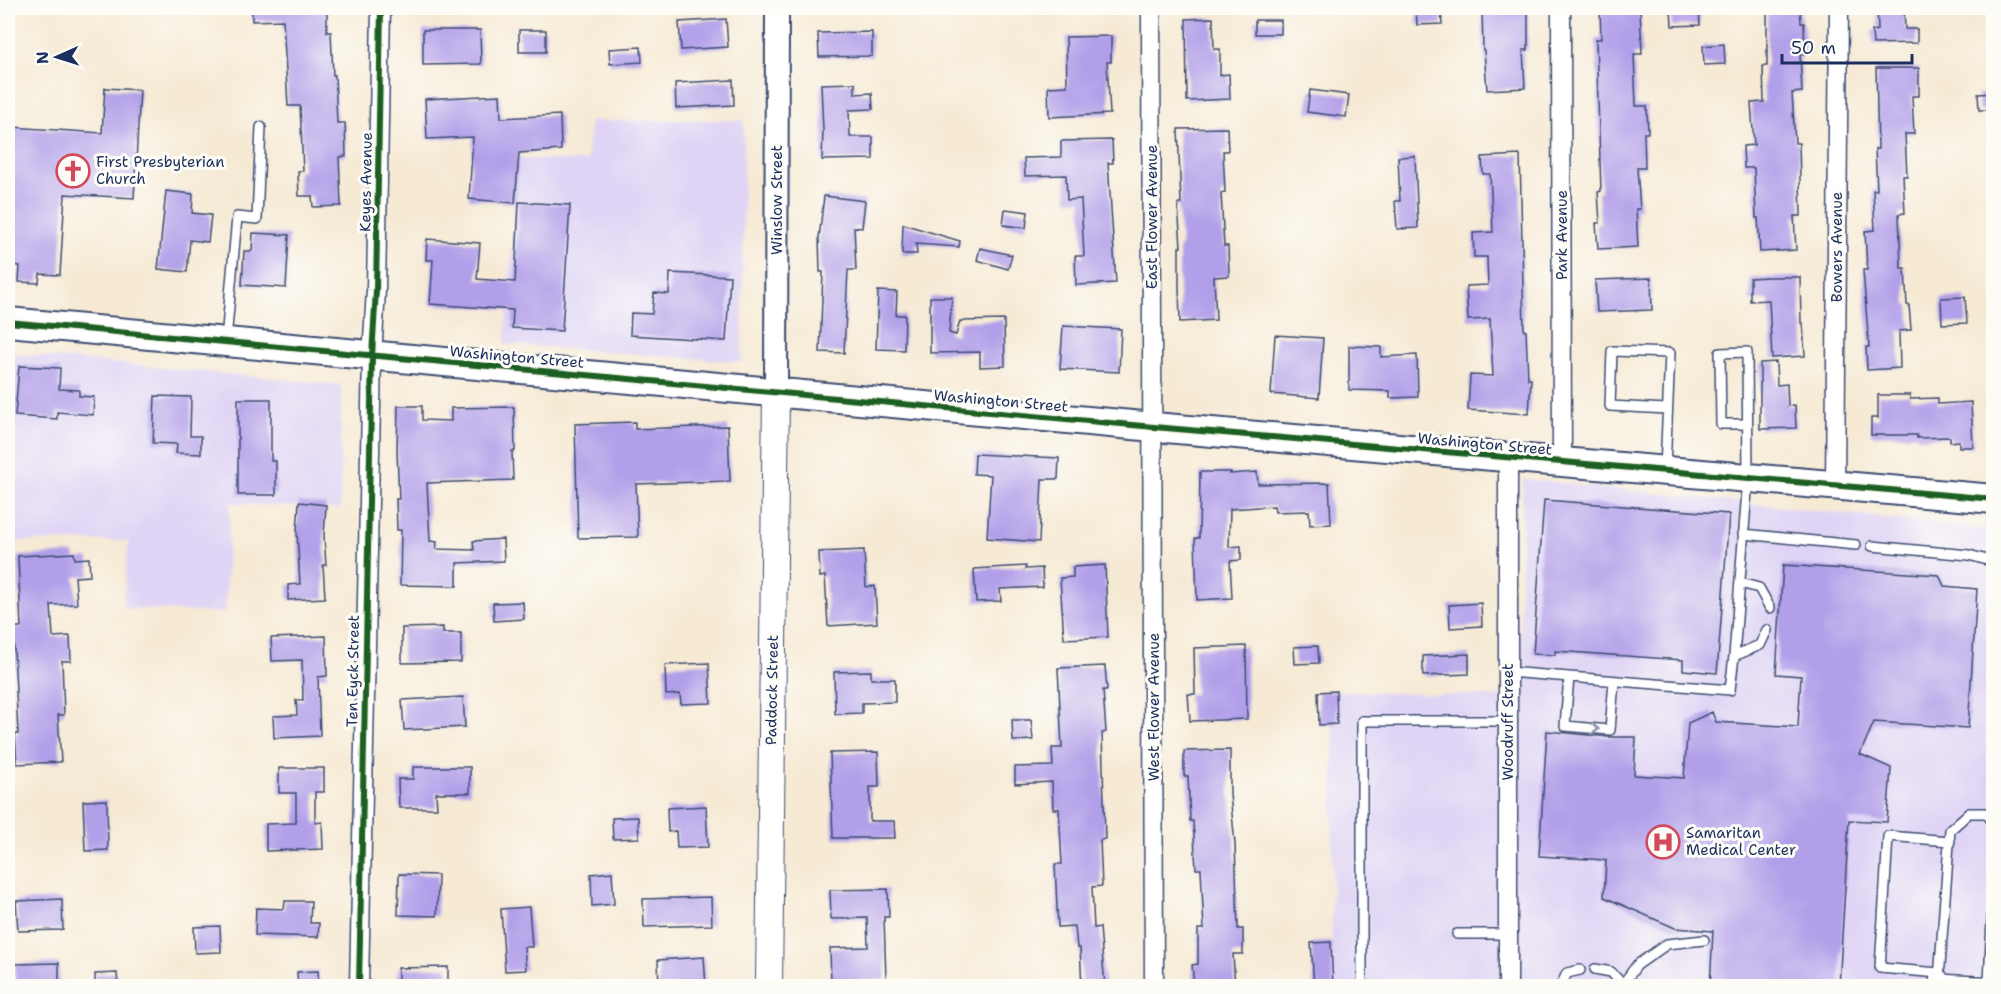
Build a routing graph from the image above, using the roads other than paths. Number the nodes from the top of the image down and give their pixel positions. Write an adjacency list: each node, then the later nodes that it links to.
1 (381, 8): 9 (street, Keyes Avenue)
2 (777, 8): 10 (street, Winslow Street)
3 (1151, 8): 13 (street, East Flower Avenue)
4 (1561, 8): 15 (street, Park Avenue)
5 (1839, 8): 18 (street, Bowers Avenue)
6 (261, 127): 8 (lane)
7 (8, 322): 8 (main road, Washington Street)
8 (226, 343): 9 (main road, Washington Street)
9 (372, 356): 10 (main road, Washington Street); 43 (street, Ten Eyck Street)
10 (776, 393): 13 (main road, Washington Street); 44 (main road, Paddock Street)
11 (1667, 409): 11 (lane); 16 (lane)
12 (1747, 424): 12 (lane); 17 (lane)
13 (1154, 427): 14 (main road, Washington Street); 45 (street, West Flower Avenue)
14 (1508, 458): 15 (main road, Washington Street); 28 (street, Woodruff Street)
15 (1562, 462): 16 (main road, Washington Street)
16 (1665, 471): 17 (main road, Washington Street)
17 (1748, 478): 18 (main road, Washington Street); 20 (lane)
18 (1835, 486): 19 (main road, Washington Street)
19 (1994, 499)
20 (1743, 534): 21 (lane); 24 (lane)
21 (1856, 545)
22 (1872, 546): 23 (lane)
23 (1994, 561)
24 (1740, 583): 25 (lane); 27 (lane)
25 (1770, 608)
26 (1767, 630): 27 (lane)
27 (1734, 656): 30 (lane)
28 (1508, 672): 29 (lane); 31 (street, Woodruff Street)
29 (1569, 677): 30 (lane); 30 (lane, one-way to 30)
30 (1614, 681)
31 (1508, 721): 36 (street, Woodruff Street); 46 (lane)
32 (1994, 825): 33 (lane)
33 (1950, 841): 40 (lane); 40 (lane)
34 (1994, 878): 41 (lane)
35 (1457, 934): 36 (lane)
36 (1508, 934): 47 (street, Woodruff Street)
37 (1704, 940): 42 (lane)
38 (1595, 969): 42 (lane)
39 (1581, 970): 48 (lane)
40 (1939, 979): 41 (lane)
41 (1991, 982)
42 (1623, 985)
43 (360, 987)
44 (769, 987)
45 (1154, 987)
46 (1362, 987)
47 (1508, 987)
48 (1561, 987)

